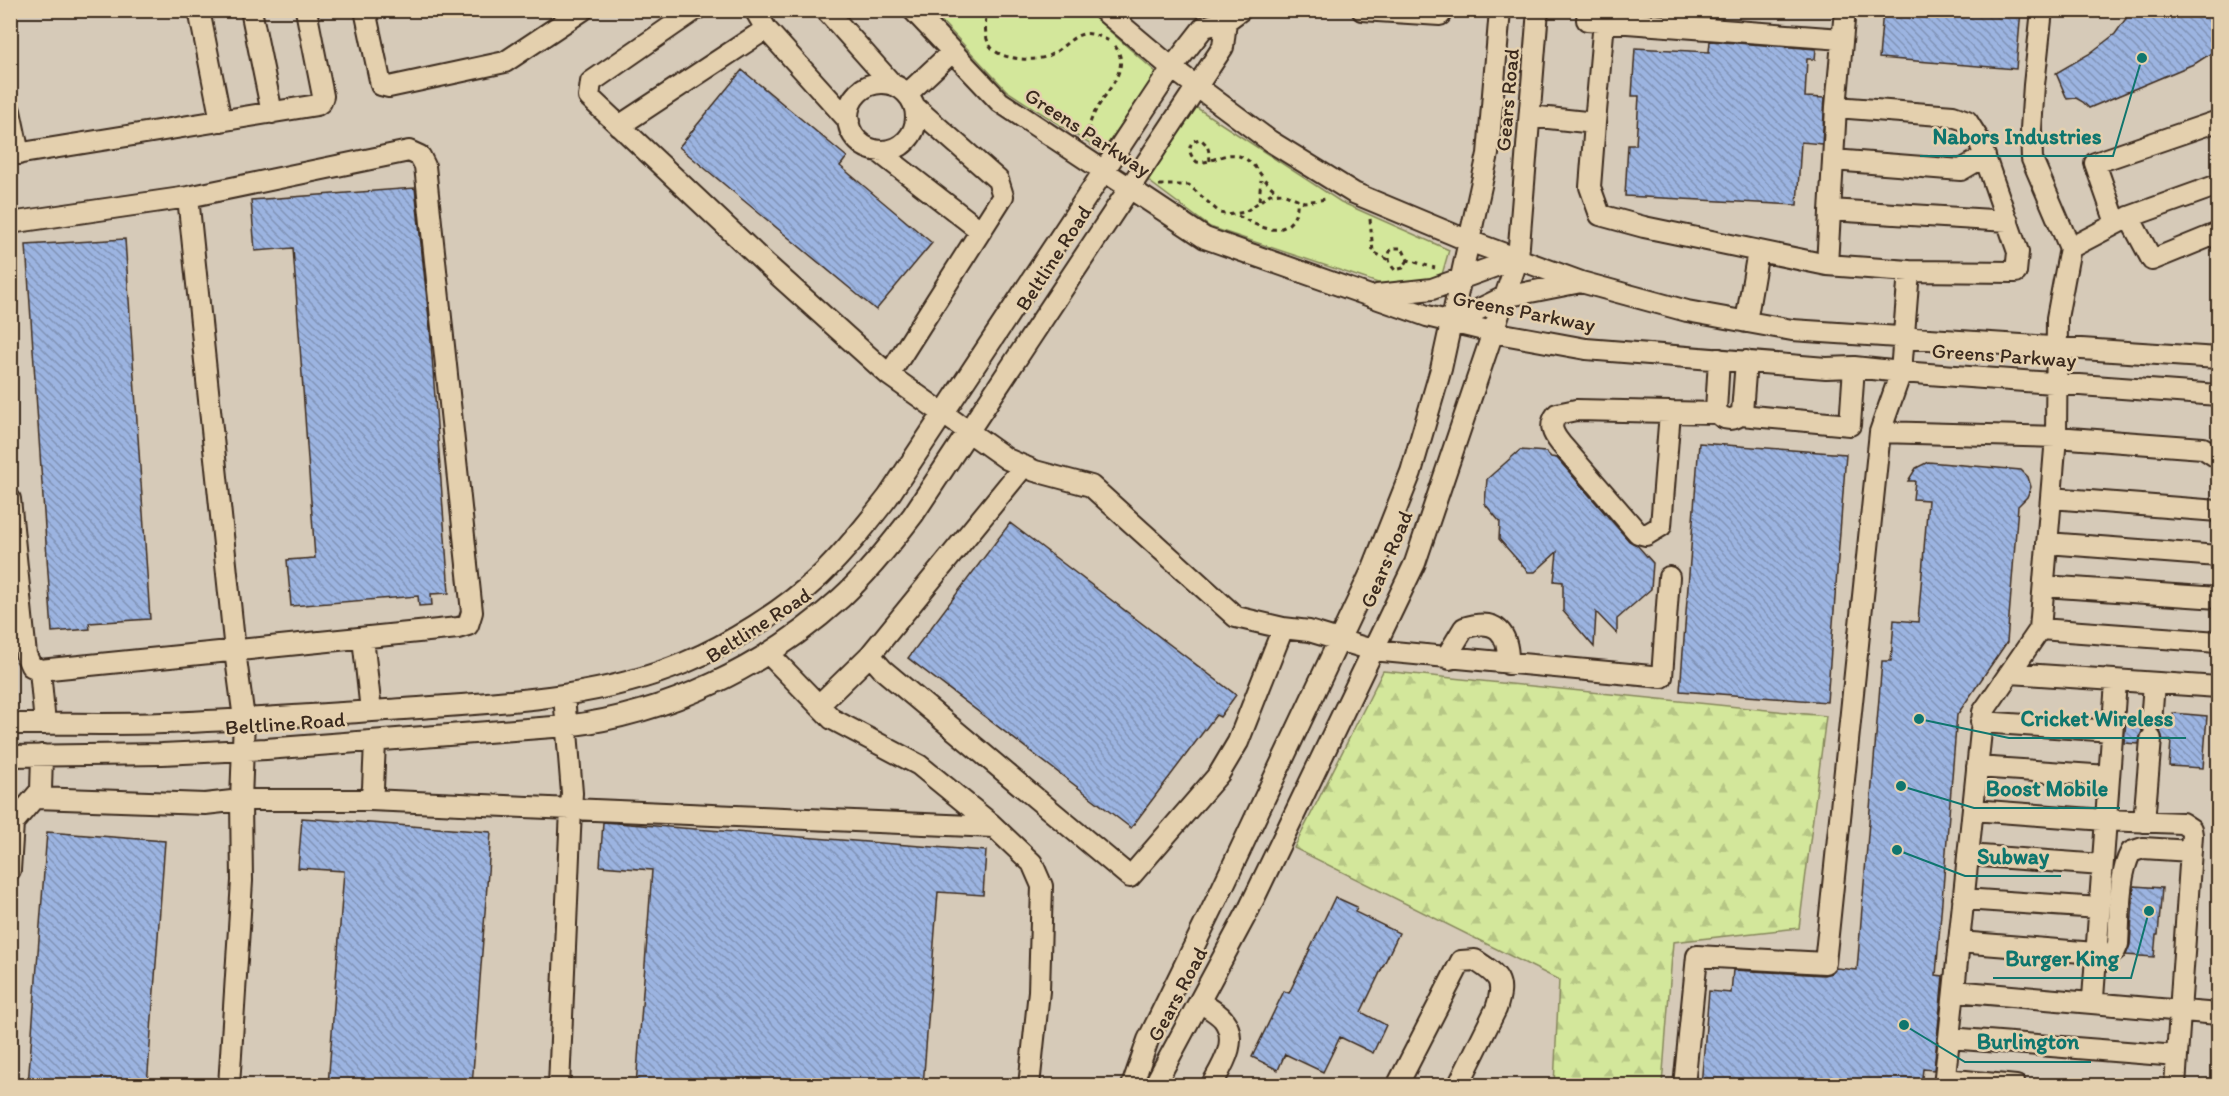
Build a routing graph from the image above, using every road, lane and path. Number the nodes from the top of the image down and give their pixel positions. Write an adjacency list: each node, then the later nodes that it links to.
1 (199, 10): 30 (street)
2 (251, 10): 28 (street)
3 (306, 10): 28 (street)
4 (365, 10): 5 (street)
5 (583, 10)
6 (695, 10): 34 (street)
7 (755, 10): 20 (street)
8 (826, 10): 25 (street)
9 (913, 10): 22 (street, Greens Parkway)
10 (986, 10): 35 (path)
11 (1103, 10): 23 (street, Greens Parkway)
12 (1362, 10): 13 (street)
13 (1440, 10)
14 (1500, 10): 61 (street, Gears Road)
15 (1538, 10): 29 (street, Gears Road)
16 (1845, 10): 21 (street)
17 (2042, 10): 62 (street)
18 (1234, 16): 23 (street, Beltline Road); 24 (street, Beltline Road)
19 (1596, 16): 21 (street); 33 (street)
20 (766, 29): 31 (street); 34 (street)
21 (1842, 39): 26 (street)
22 (952, 52): 25 (street); 41 (street, Greens Parkway)
23 (1172, 68): 24 (street, Greens Parkway); 41 (street, Beltline Road)
24 (1196, 86): 45 (street, Beltline Road); 61 (street, Greens Parkway)
25 (905, 95): 31 (street); 36 (street); 59 (street)
26 (1836, 107): 38 (street); 39 (street)
27 (10, 111): 37 (street)
28 (272, 113): 30 (street)
29 (1530, 116): 33 (street); 64 (street, Gears Road)
30 (221, 121): 37 (street)
31 (849, 121): 36 (street)
32 (2218, 122): 56 (street)
33 (1595, 123): 63 (street)
34 (619, 126): 84 (street)
35 (1092, 146)
36 (878, 151): 59 (street)
37 (15, 155)
38 (1984, 156): 39 (street); 57 (street)
39 (1833, 159): 53 (street)
40 (1210, 161): 40 (path); 42 (path)
41 (1103, 170): 45 (street, Greens Parkway); 89 (street, Beltline Road)
42 (1261, 177): 46 (path); 50 (path)
43 (1152, 182): 54 (path)
44 (2218, 185): 56 (street)
45 (1129, 187): 72 (street, Greens Parkway); 91 (street, Beltline Road)
46 (1280, 193): 49 (path); 50 (path)
47 (188, 197): 58 (street); 106 (street); 110 (street)
48 (1331, 198): 51 (path)
49 (1297, 199): 51 (path); 52 (path)
50 (1259, 201): 54 (path)
51 (1304, 202): 52 (path)
52 (1298, 210): 54 (path)
53 (1830, 210): 57 (street); 67 (street)
54 (1236, 215)
55 (1370, 216): 65 (path)
56 (2123, 220): 60 (street); 62 (street)
57 (2008, 221): 69 (street)
58 (10, 223)
59 (981, 231): 84 (street)
60 (2218, 233)
61 (1469, 241): 64 (street, Greens Parkway); 70 (street, Gears Road)
62 (2070, 248): 78 (street)
63 (1758, 251): 67 (street); 74 (street)
64 (1518, 258): 70 (street); 71 (street, Greens Parkway); 73 (street, Gears Road)
65 (1389, 260): 66 (path); 66 (path)
66 (1408, 260): 68 (path)
67 (1827, 265): 69 (street)
68 (1436, 268)
69 (1909, 271): 77 (street)
70 (1461, 279): 72 (street); 75 (street, Gears Road)
71 (1581, 282): 73 (street); 74 (street, Greens Parkway)
72 (1368, 296): 75 (street, Greens Parkway)
73 (1504, 297): 75 (street); 76 (street, Gears Road)
74 (1746, 322): 77 (street, Greens Parkway)
75 (1451, 323): 76 (street, Greens Parkway); 107 (street, Gears Road)
76 (1492, 332): 80 (street, Greens Parkway); 109 (street, Gears Road)
77 (1904, 338): 78 (street, Greens Parkway); 83 (street)
78 (2056, 347): 79 (street, Greens Parkway); 85 (street)
79 (2218, 358)
80 (1719, 359): 81 (street, Greens Parkway); 88 (street)
81 (1746, 361): 82 (street, Greens Parkway); 90 (street)
82 (1854, 367): 83 (street, Greens Parkway); 90 (street)
83 (1901, 372): 85 (street, Greens Parkway); 92 (street)
84 (889, 375): 89 (street)
85 (2058, 382): 86 (street, Greens Parkway); 93 (street)
86 (2218, 394)
87 (1670, 412): 87 (street); 88 (street)
88 (1718, 413): 90 (street)
89 (942, 414): 91 (street); 120 (street, Beltline Road)
90 (1741, 415)
91 (968, 432): 95 (street); 111 (street, Beltline Road)
92 (1880, 432): 93 (street); 169 (street)
93 (2056, 437): 94 (street); 96 (street)
94 (2218, 458)
95 (1024, 466): 104 (street); 112 (street)
96 (2051, 498): 98 (street); 99 (street)
97 (10, 499): 115 (street)
98 (2218, 511)
99 (2047, 543): 100 (street); 102 (street)
100 (2218, 556)
101 (1669, 577): 114 (street)
102 (2044, 586): 103 (street); 105 (street)
103 (2218, 598)
104 (1283, 628): 107 (street); 112 (street)
105 (2040, 629): 108 (street); 116 (street)
106 (363, 638): 110 (street); 122 (street)
107 (1339, 640): 109 (street); 147 (street, Gears Road)
108 (2218, 642)
109 (1372, 650): 113 (street); 150 (street, Gears Road)
110 (235, 651): 115 (street); 123 (street)
111 (768, 653): 121 (street); 127 (street, Beltline Road)
112 (870, 655): 121 (street)
113 (1450, 659): 114 (street); 114 (street)
114 (1508, 664)
115 (40, 670): 126 (street)
116 (2010, 673): 117 (street); 124 (street)
117 (2116, 682): 118 (street); 128 (street)
118 (2154, 683): 119 (street); 141 (street)
119 (2218, 687)
120 (564, 695): 122 (street, Beltline Road); 127 (street)
121 (819, 705): 142 (street)
122 (371, 711): 123 (street, Beltline Road)
123 (244, 719): 126 (street, Beltline Road); 130 (street)
124 (1981, 722): 128 (street); 133 (street)
125 (10, 724): 126 (street, Beltline Road)
126 (45, 724)
127 (566, 726): 129 (street, Beltline Road); 138 (street)
128 (2112, 731): 134 (street)
129 (375, 742): 130 (street, Beltline Road); 137 (street)
130 (243, 750): 131 (street, Beltline Road); 136 (street)
131 (42, 755): 132 (street, Beltline Road); 135 (street)
132 (10, 756)
133 (1977, 767): 134 (street); 139 (street)
134 (2108, 776): 140 (street)
135 (36, 798): 136 (street); 146 (street)
136 (241, 800): 137 (street); 161 (street)
137 (370, 800): 138 (street)
138 (571, 809): 142 (street); 162 (street)
139 (1972, 810): 140 (street); 144 (street)
140 (2105, 820): 141 (street); 145 (street)
141 (2144, 822): 143 (street)
142 (994, 827): 163 (street)
143 (2191, 851): 152 (street); 156 (street)
144 (1968, 855): 145 (street); 148 (street)
145 (2102, 865): 149 (street)
146 (10, 870)
147 (1218, 897): 150 (street); 164 (street, Gears Road)
148 (1963, 899): 149 (street); 151 (street)
149 (2099, 908): 152 (street)
150 (1248, 911): 154 (street, Gears Road)
151 (1959, 942): 152 (street); 153 (street)
152 (2096, 953): 155 (street)
153 (1954, 991): 155 (street); 158 (street)
154 (1200, 1002): 165 (street, Gears Road); 166 (street)
155 (2095, 1003): 156 (street)
156 (2180, 1011): 157 (street); 159 (street)
157 (2218, 1014)
158 (1949, 1038): 159 (street); 160 (street)
159 (2177, 1056): 171 (street)
160 (1944, 1082): 170 (street)
161 (229, 1086)
162 (559, 1086)
163 (1029, 1086)
164 (1132, 1086)
165 (1154, 1086)
166 (1211, 1086)
167 (1397, 1086): 168 (street)
168 (1458, 1086)
169 (1684, 1086)
170 (2016, 1086)
171 (2175, 1086)

